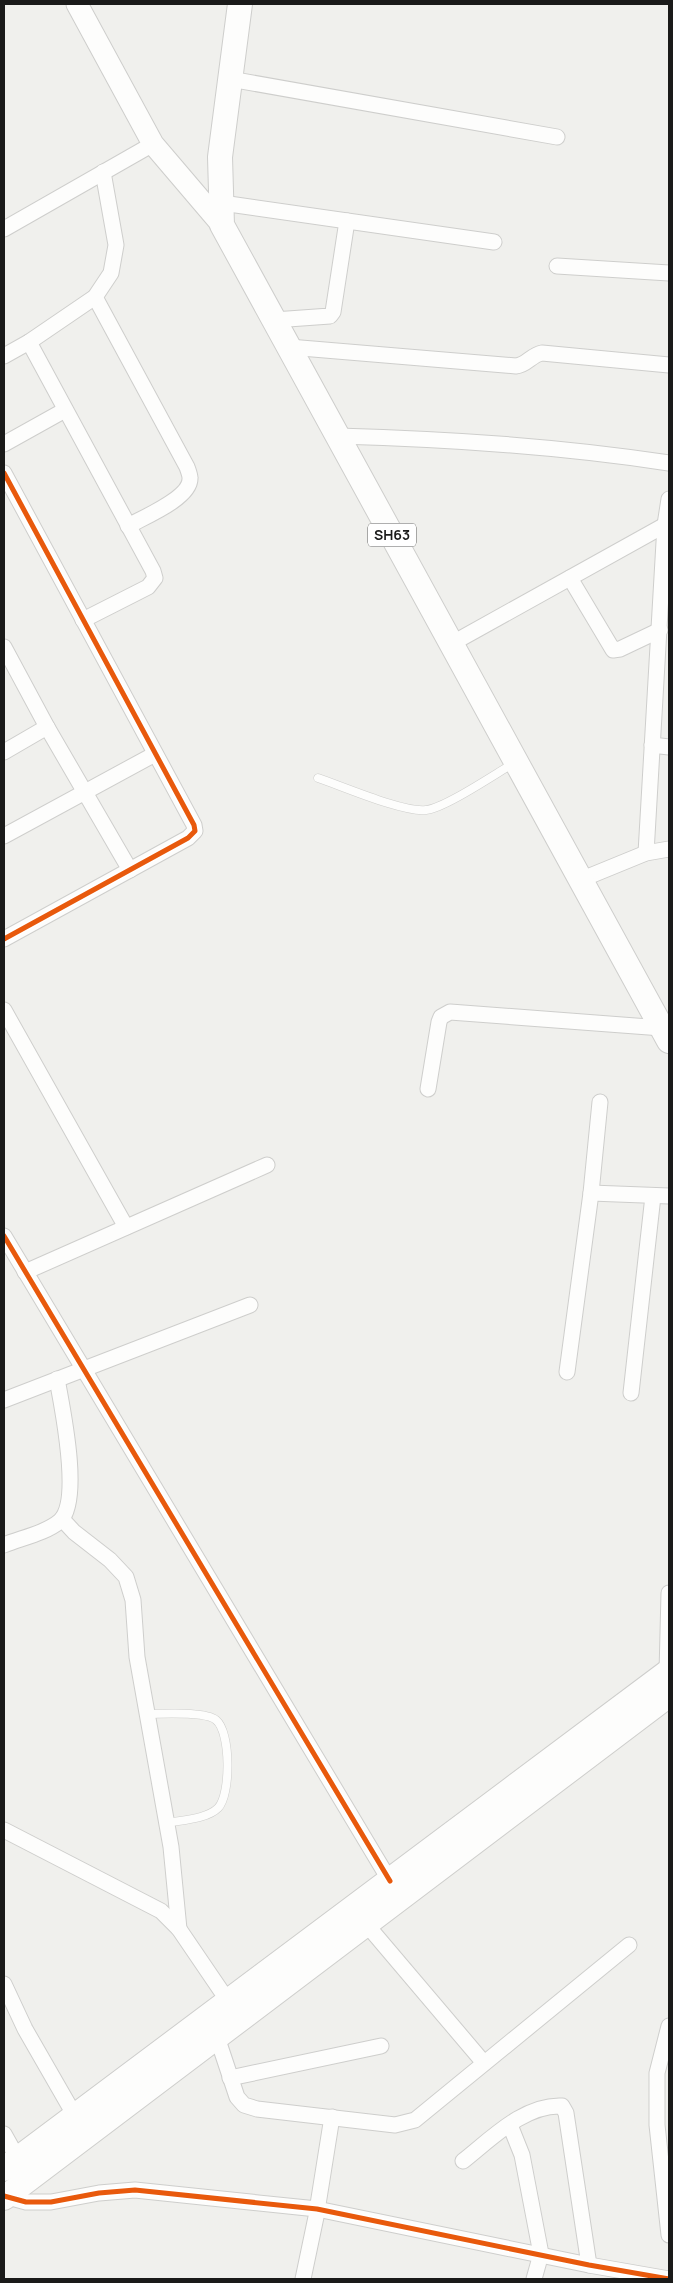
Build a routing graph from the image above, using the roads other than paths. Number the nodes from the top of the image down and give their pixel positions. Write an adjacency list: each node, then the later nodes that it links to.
1 (77, 4): 5 (street)
2 (240, 4): 3 (main road, SH63)
3 (230, 79): 4 (street); 7 (main road, SH63)
4 (558, 137)
5 (153, 144): 6 (street); 7 (street)
6 (103, 172): 9 (street); 13 (street)
7 (222, 214): 8 (street); 14 (main road, SH63)
8 (347, 221): 10 (street); 14 (street)
9 (5, 225)
10 (494, 242)
11 (557, 266): 12 (street)
12 (669, 273)
13 (95, 297): 15 (street); 26 (street)
14 (274, 320): 16 (main road, SH63)
15 (29, 342): 17 (street); 19 (street)
16 (289, 347): 18 (street); 20 (main road, SH63)
17 (4, 356)
18 (669, 365)
19 (65, 410): 21 (street); 26 (street)
20 (338, 436): 22 (street); 31 (main road, SH63)
21 (4, 444)
22 (669, 463)
23 (4, 473): 29 (street)
24 (669, 499): 25 (street)
25 (667, 525): 27 (street); 28 (street)
26 (128, 526): 29 (street)
27 (570, 578): 30 (street); 31 (street)
28 (666, 608): 30 (street)
29 (83, 620): 37 (street)
30 (660, 630): 34 (street)
31 (451, 644): 38 (main road, SH63)
32 (4, 648): 33 (street)
33 (48, 727): 36 (street); 40 (street)
34 (652, 745): 35 (street); 43 (street)
35 (669, 747)
36 (4, 752)
37 (156, 754): 40 (street); 44 (street)
38 (516, 762): 39 (lane); 45 (main road, SH63)
39 (318, 778)
40 (85, 792): 41 (street); 44 (street)
41 (4, 836)
42 (669, 849): 43 (street)
43 (646, 853): 45 (street)
44 (130, 870): 46 (street)
45 (580, 880): 48 (main road, SH63)
46 (4, 940)
47 (4, 1010): 55 (street)
48 (666, 1034): 49 (street)
49 (428, 1089)
50 (600, 1102): 52 (street)
51 (267, 1165): 55 (street)
52 (591, 1193): 53 (street); 60 (street)
53 (653, 1196): 54 (street); 62 (street)
54 (669, 1196)
55 (126, 1227): 57 (street)
56 (4, 1236): 57 (street)
57 (25, 1272): 59 (street)
58 (250, 1305): 59 (street)
59 (82, 1369): 61 (street); 71 (street)
60 (567, 1372)
61 (58, 1379): 63 (street); 64 (street)
62 (631, 1393)
63 (4, 1400)
64 (62, 1519): 65 (street); 68 (street)
65 (4, 1545)
66 (669, 1593): 67 (street)
67 (667, 1690): 71 (main road); 72 (main road)
68 (148, 1714): 69 (street); 69 (lane)
69 (167, 1823): 73 (street)
70 (4, 1830): 73 (street)
71 (390, 1881): 72 (main road)
72 (360, 1916): 76 (main road); 78 (main road); 80 (street)
73 (179, 1929): 76 (street)
74 (629, 1945): 80 (street)
75 (4, 1984): 82 (street)
76 (228, 2001): 82 (main road)
77 (669, 2026): 90 (street)
78 (216, 2037): 81 (street); 88 (main road)
79 (381, 2046): 81 (street)
80 (484, 2063): 83 (street)
81 (230, 2078): 83 (street)
82 (75, 2116): 87 (main road)
83 (332, 2117): 89 (street)
84 (510, 2125): 86 (street); 91 (street); 92 (street)
85 (4, 2134): 87 (street)
86 (463, 2161)
87 (11, 2164)
88 (4, 2197): 89 (street)
89 (316, 2217): 91 (street); 93 (street)
90 (669, 2235)
91 (538, 2265): 92 (street)
92 (589, 2265): 94 (street)
93 (302, 2279)
94 (669, 2279)

